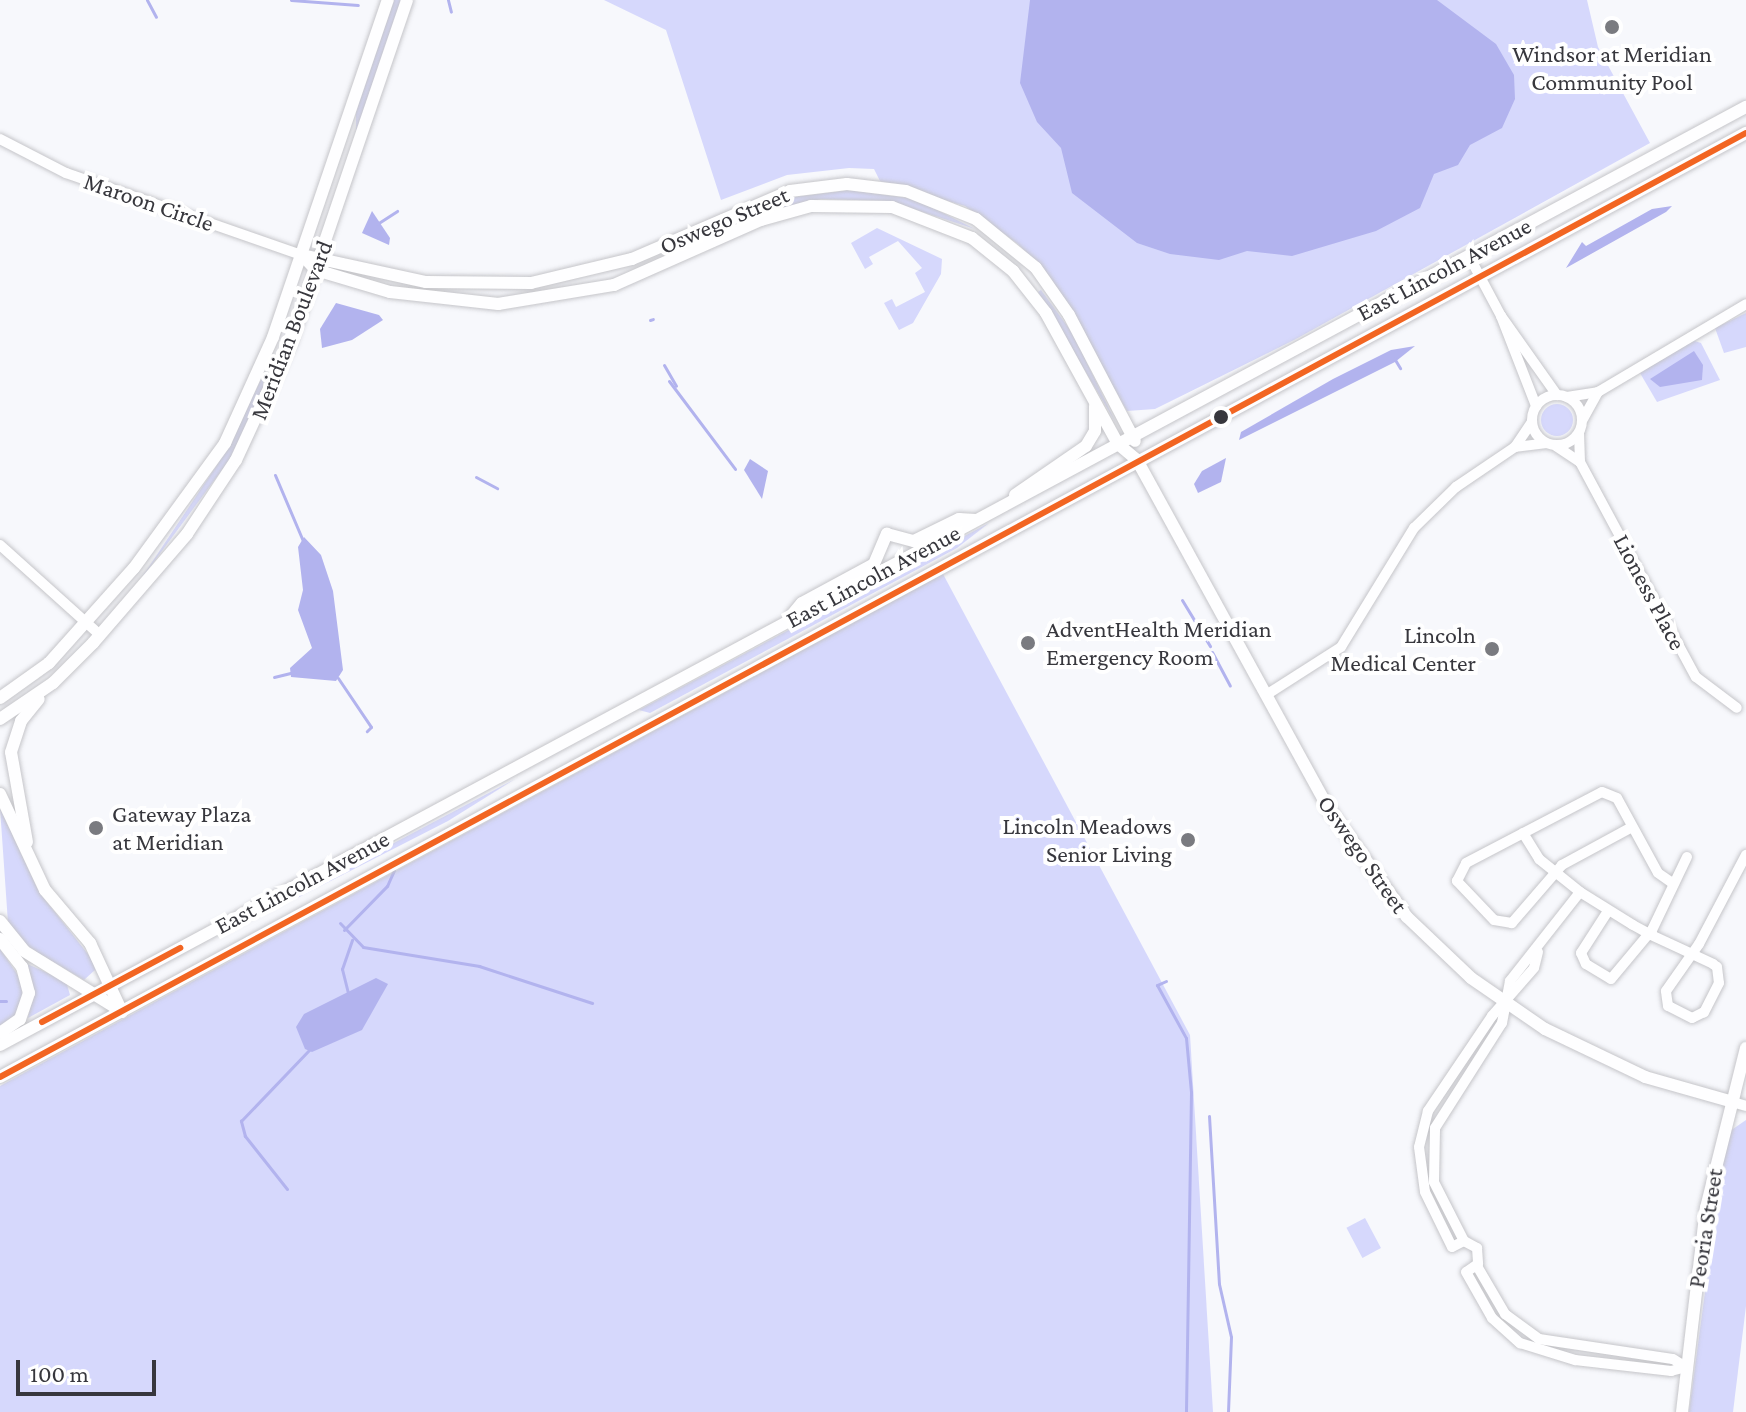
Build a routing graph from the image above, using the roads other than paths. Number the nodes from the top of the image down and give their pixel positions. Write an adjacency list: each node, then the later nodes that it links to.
1 (388, 0): 7 (main road, Meridian Boulevard)
2 (407, 0): 6 (main road, Meridian Boulevard)
3 (1746, 107): 8 (main road, East Lincoln Avenue)
4 (1746, 133): 10 (main road, East Lincoln Avenue)
5 (0, 139): 7 (street, Maroon Circle)
6 (321, 254): 7 (main road, Oswego Street); 9 (main road, Meridian Boulevard); 20 (main road, Oswego Street)
7 (302, 255): 9 (main road); 30 (main road, Meridian Boulevard)
8 (1469, 256): 10 (street); 20 (main road, East Lincoln Avenue)
9 (316, 270): 15 (main road, Oswego Street); 31 (main road, Meridian Boulevard)
10 (1480, 276): 12 (street); 24 (main road, East Lincoln Avenue)
11 (1746, 304): 13 (street)
12 (1501, 316): 14 (street); 16 (street)
13 (1598, 392): 14 (street); 17 (street)
14 (1562, 396): 16 (street); 17 (street)
15 (1095, 403): 21 (main road, Oswego Street); 26 (main road)
16 (1536, 406): 18 (street)
17 (1583, 419): 19 (street)
18 (1532, 422): 22 (street); 23 (street)
19 (1579, 433): 22 (street); 25 (street, Lioness Place)
20 (1134, 435): 21 (main road, East Lincoln Avenue); 24 (main road, Oswego Street)
21 (1118, 444): 24 (main road, Oswego Street); 26 (main road, East Lincoln Avenue)
22 (1551, 445): 23 (street); 25 (street, Lioness Place)
23 (1515, 447): 33 (street)
24 (1137, 460): 33 (main road, Oswego Street); 54 (main road, East Lincoln Avenue)
25 (1580, 462): 35 (street, Lioness Place)
26 (1009, 503): 27 (main road, East Lincoln Avenue)
27 (976, 520): 29 (main road, East Lincoln Avenue); 29 (main road)
28 (0, 545): 30 (street)
29 (786, 622): 51 (main road, East Lincoln Avenue)
30 (86, 623): 31 (street); 34 (main road, Meridian Boulevard)
31 (100, 635): 32 (main road, Meridian Boulevard)
32 (53, 683): 36 (main road, Meridian Boulevard); 40 (main road)
33 (1266, 695): 53 (main road, Oswego Street)
34 (0, 698)
35 (1737, 708)
36 (0, 719)
37 (0, 794): 40 (main road)
38 (1632, 827): 39 (street); 43 (street); 44 (street)
39 (1523, 833): 43 (street); 43 (street)
40 (28, 849): 51 (main road)
41 (1746, 855): 50 (street)
42 (1687, 857): 44 (street)
43 (1554, 873): 45 (street)
44 (1674, 884): 48 (street)
45 (1580, 892): 46 (street); 53 (street)
46 (1608, 911): 48 (street); 48 (street)
47 (0, 921): 52 (main road)
48 (1649, 934): 50 (street)
49 (0, 939): 55 (main road)
50 (1692, 954): 50 (street)
51 (112, 985): 52 (main road, East Lincoln Avenue); 54 (main road)
52 (95, 994): 54 (main road); 56 (main road, East Lincoln Avenue)
53 (1505, 1003): 59 (main road, Oswego Street); 61 (street); 61 (street)
54 (122, 1012): 58 (main road, East Lincoln Avenue)
55 (0, 1033)
56 (0, 1045)
57 (1746, 1048): 59 (main road, Peoria Street)
58 (0, 1077)
59 (1729, 1101): 60 (street); 63 (main road, Peoria Street)
60 (1746, 1106)
61 (1464, 1241): 62 (street)
62 (1477, 1266): 63 (street); 63 (street)
63 (1686, 1367): 64 (main road, Peoria Street)
64 (1682, 1412)

